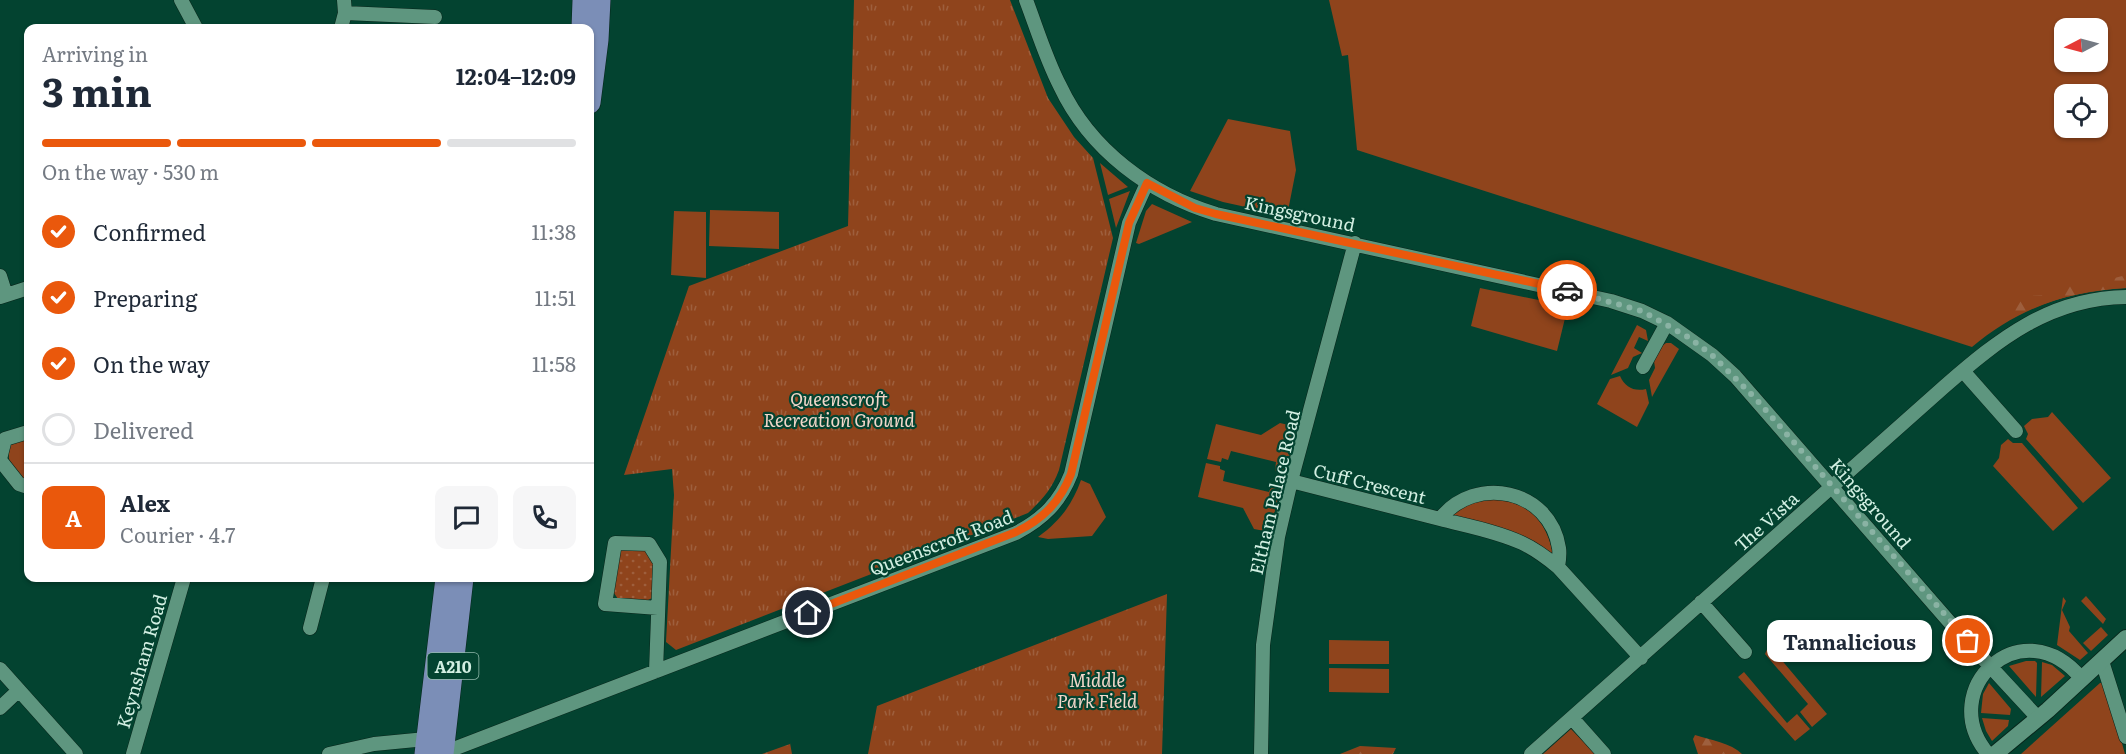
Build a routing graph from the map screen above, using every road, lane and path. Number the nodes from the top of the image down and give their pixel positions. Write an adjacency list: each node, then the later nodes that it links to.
1 (181, 0): 7 (street)
2 (583, 0): 9 (main road)
3 (600, 0): 10 (main road)
4 (1026, 0): 11 (street, Kingsground)
5 (344, 6): 6 (street); 8 (street)
6 (435, 17)
7 (193, 24)
8 (342, 24)
9 (582, 24)
10 (594, 72)
11 (1147, 183): 12 (street, Kingsground); 41 (street, Queenscroft Road)
12 (1355, 243): 17 (street, Kingsground); 23 (street, Eltham Palace Road)
13 (0, 276): 15 (street)
14 (24, 289): 15 (street)
15 (3, 296)
16 (2126, 297): 19 (street, The Vista)
17 (1666, 323): 18 (street); 25 (street, Kingsground)
18 (1642, 367)
19 (1963, 370): 20 (street); 25 (street, The Vista)
20 (2016, 431)
21 (24, 433): 22 (street)
22 (0, 460): 24 (street)
23 (1291, 481): 26 (street, Cuff Crescent); 52 (street, Eltham Palace Road)
24 (24, 486)
25 (1832, 486): 32 (street, The Vista); 39 (street, Kingsground)
26 (1440, 519): 27 (street, Cuff Crescent); 27 (street, Cuff Crescent)
27 (1558, 567): 37 (street, Cuff Crescent)
28 (183, 582): 50 (street, Keynsham Road)
29 (321, 582): 34 (street)
30 (446, 582): 48 (main road, A210)
31 (462, 582): 48 (main road, A210)
32 (1701, 602): 36 (street); 37 (street, The Vista)
33 (658, 608): 33 (street); 41 (street)
34 (310, 628)
35 (2126, 638): 38 (street)
36 (1745, 652)
37 (1641, 658): 45 (street, The Vista)
38 (2102, 661): 42 (street); 47 (street)
39 (1991, 666): 42 (street); 46 (street, Kingsground); 55 (street)
40 (0, 669): 43 (street)
41 (656, 671): 48 (street, Queenscroft Road)
42 (2082, 679): 46 (street)
43 (19, 690): 44 (street); 49 (street)
44 (0, 708)
45 (1572, 718): 53 (street, The Vista); 54 (street)
46 (2037, 718): 56 (street)
47 (2126, 737)
48 (434, 750): 51 (street, Queenscroft Road)
49 (75, 754)
50 (133, 754)
51 (329, 754)
52 (1261, 754)
53 (1531, 754)
54 (1604, 754)
55 (1988, 754)
56 (1995, 754)

